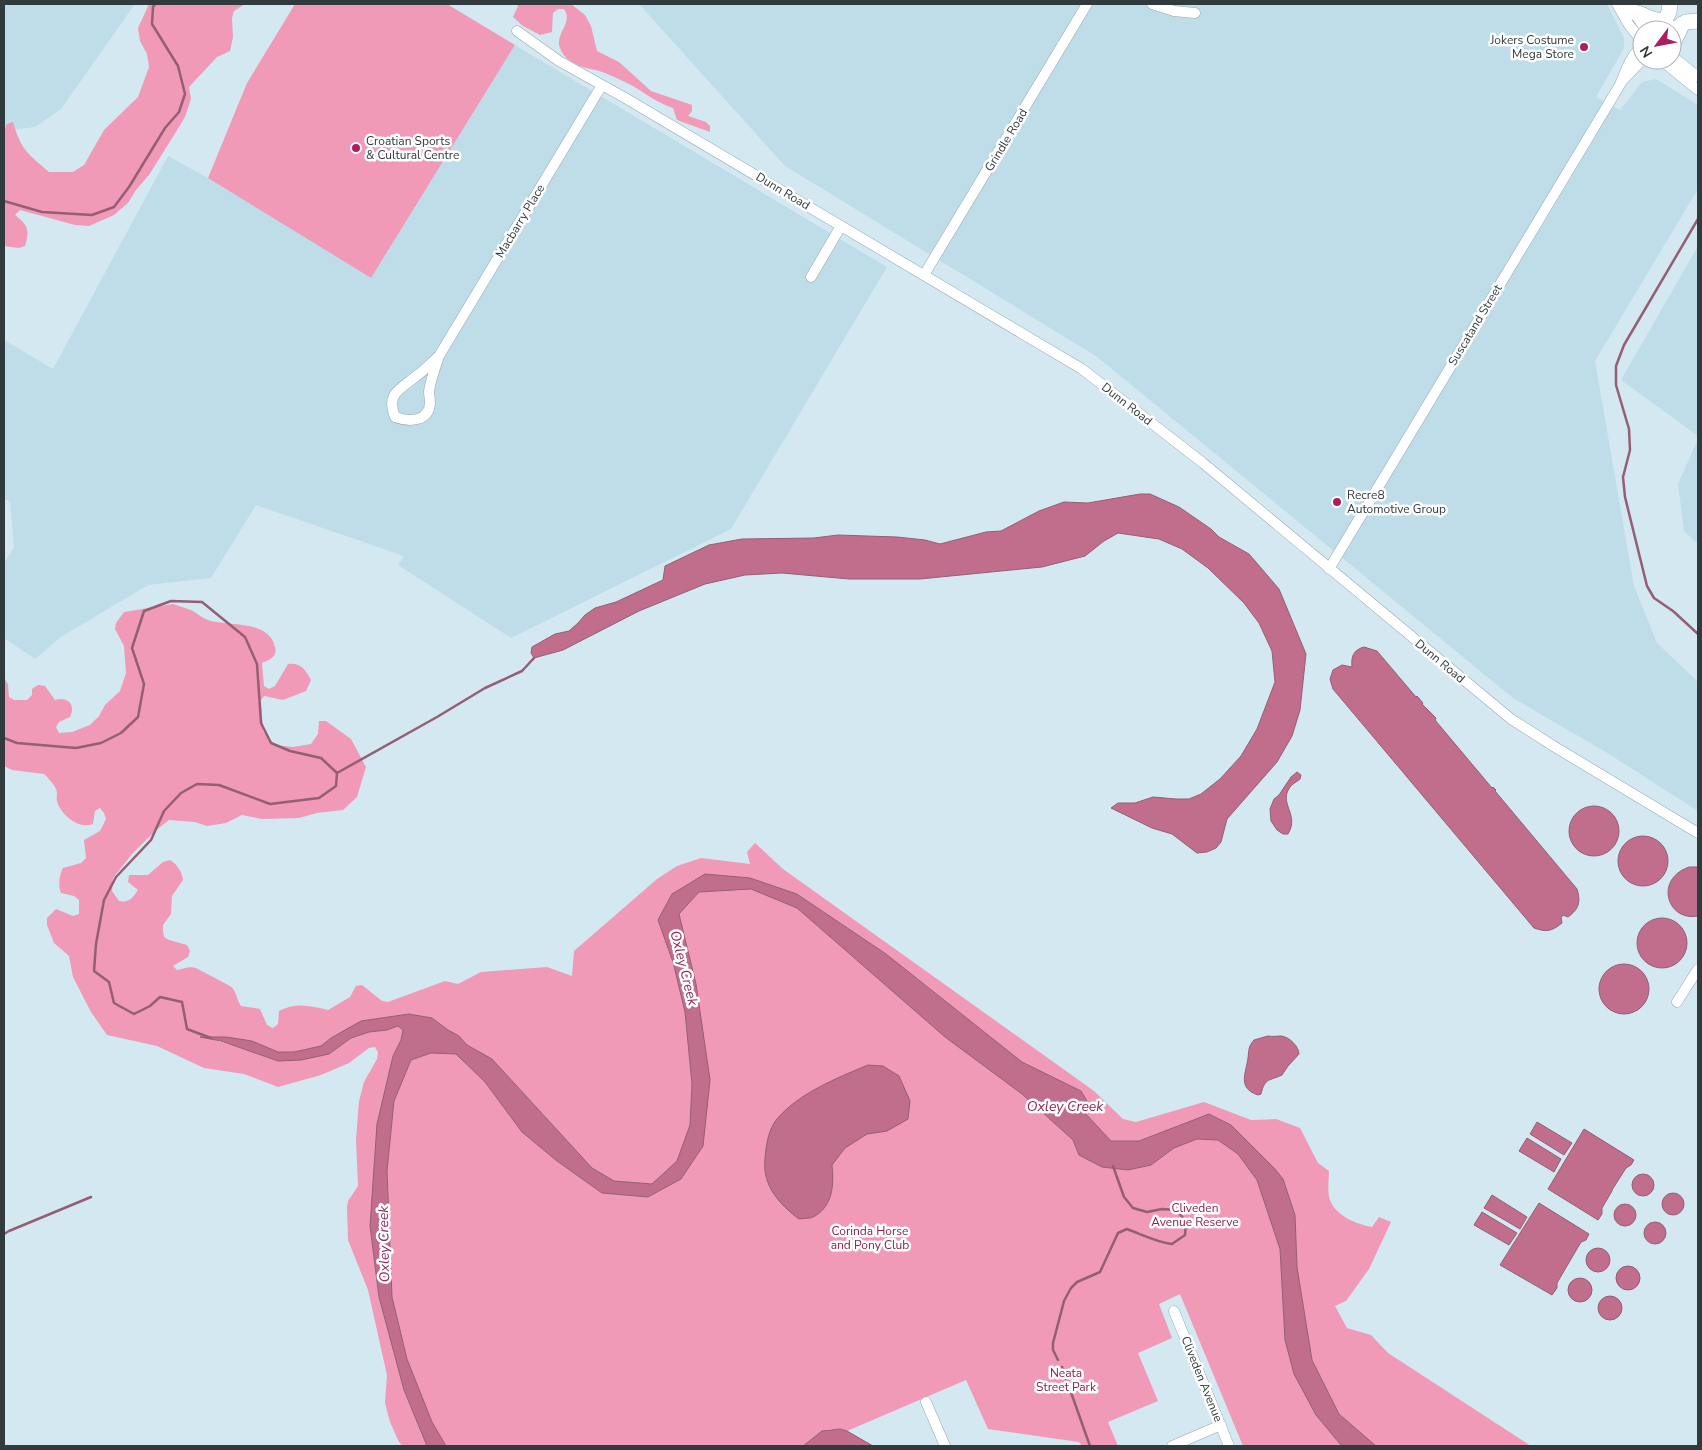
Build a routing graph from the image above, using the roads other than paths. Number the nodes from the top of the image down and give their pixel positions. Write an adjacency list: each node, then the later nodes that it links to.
1 (1087, 4): 23 (street, Grindle Road)
2 (1152, 4): 6 (street)
3 (1617, 4): 12 (street)
4 (1670, 4): 9 (highway)
5 (1630, 8): 7 (street); 8 (highway)
6 (1195, 13)
7 (1639, 20)
8 (1653, 20)
9 (1670, 20)
10 (1698, 21): 11 (highway)
11 (1682, 23)
12 (1632, 29)
13 (517, 32): 20 (street, Dunn Road)
14 (1632, 58): 19 (street, Suscatand Street)
15 (1682, 64): 18 (street)
16 (1633, 70): 19 (street, Suscatand Street)
17 (1673, 70): 21 (street)
18 (1698, 77)
19 (1621, 83): 26 (street, Suscatand Street)
20 (602, 86): 22 (street, Dunn Road); 25 (street, Macbarry Place)
21 (1698, 90)
22 (841, 226): 23 (street, Dunn Road); 24 (street)
23 (924, 275): 26 (street, Dunn Road)
24 (811, 277)
25 (439, 356): 25 (street, Macbarry Place)
26 (1329, 568): 27 (street, Dunn Road)
27 (1698, 833)
28 (1698, 969): 29 (street)
29 (1678, 1002)
30 (1174, 1311): 32 (street, Cliveden Avenue)
31 (926, 1402): 33 (street)
32 (1221, 1425): 34 (street); 35 (street, Cliveden Avenue)
33 (944, 1446)
34 (1172, 1446)
35 (1229, 1446)

